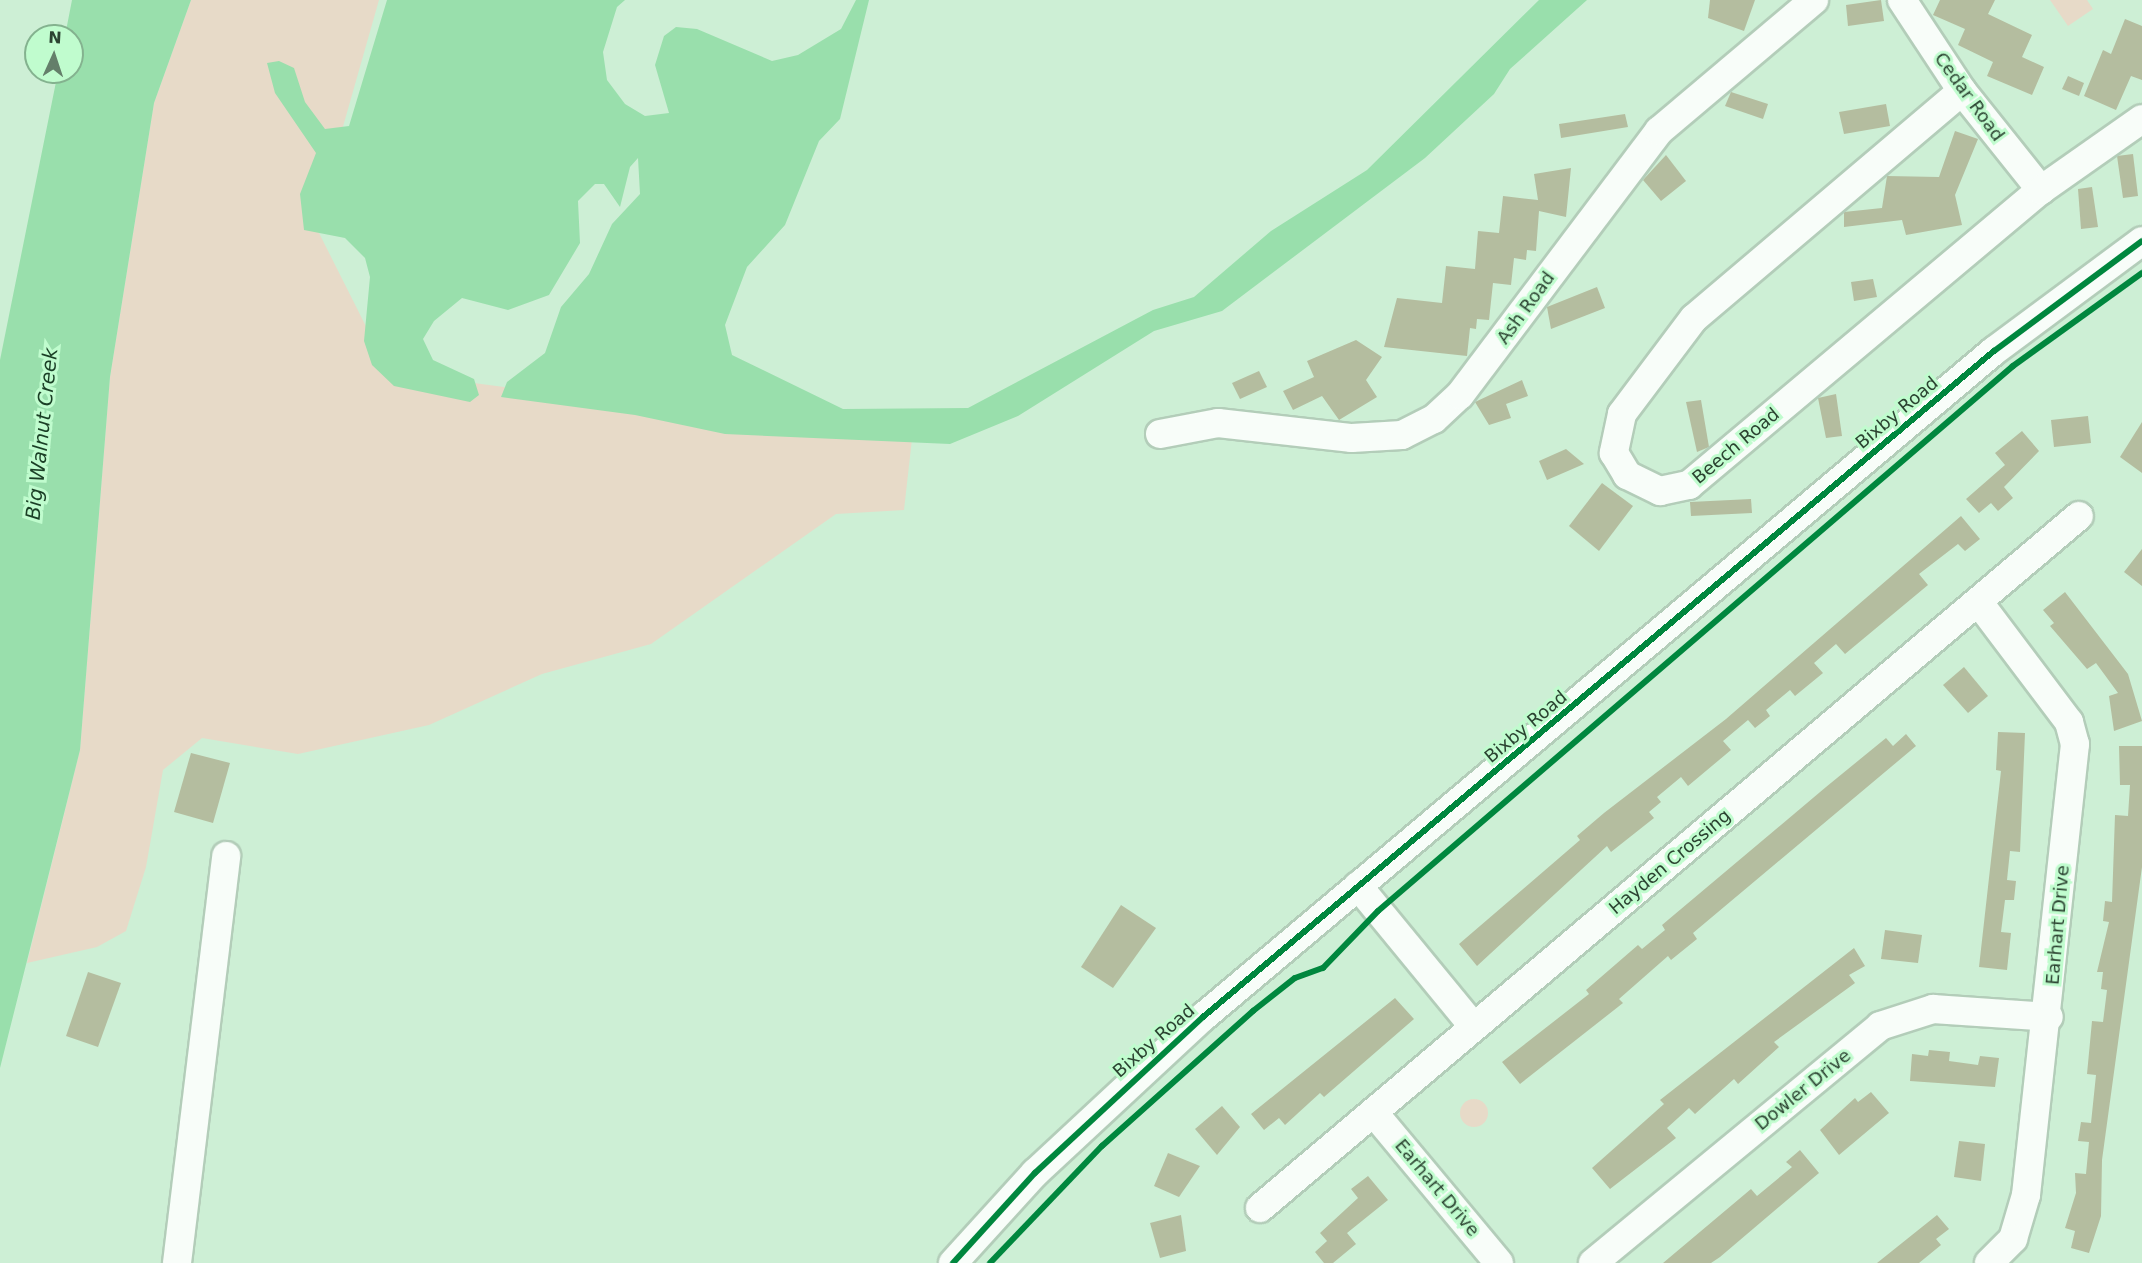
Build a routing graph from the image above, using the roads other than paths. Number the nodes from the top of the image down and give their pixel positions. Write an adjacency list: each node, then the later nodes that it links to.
1 (1814, 0): 7 (street, Ash Road)
2 (1902, 0): 3 (street, Cedar Road)
3 (1962, 91): 5 (street, Cedar Road); 5 (street, Beech Road)
4 (2142, 119): 5 (street, Beech Road)
5 (2041, 190)
6 (2142, 241): 11 (street, Bixby Road)
7 (1160, 434)
8 (2079, 516): 9 (street, Hayden Crossing)
9 (1980, 604): 12 (street, Earhart Drive); 13 (street, Hayden Crossing)
10 (226, 856): 16 (street)
11 (1358, 886): 13 (street); 17 (street, Bixby Road)
12 (2049, 1017): 19 (street, Dowler Drive); 20 (street, Earhart Drive)
13 (1473, 1026): 14 (street, Hayden Crossing)
14 (1374, 1113): 15 (street, Hayden Crossing); 18 (street, Earhart Drive)
15 (1260, 1208)
16 (177, 1263)
17 (953, 1263)
18 (1499, 1263)
19 (1593, 1263)
20 (1989, 1263)

